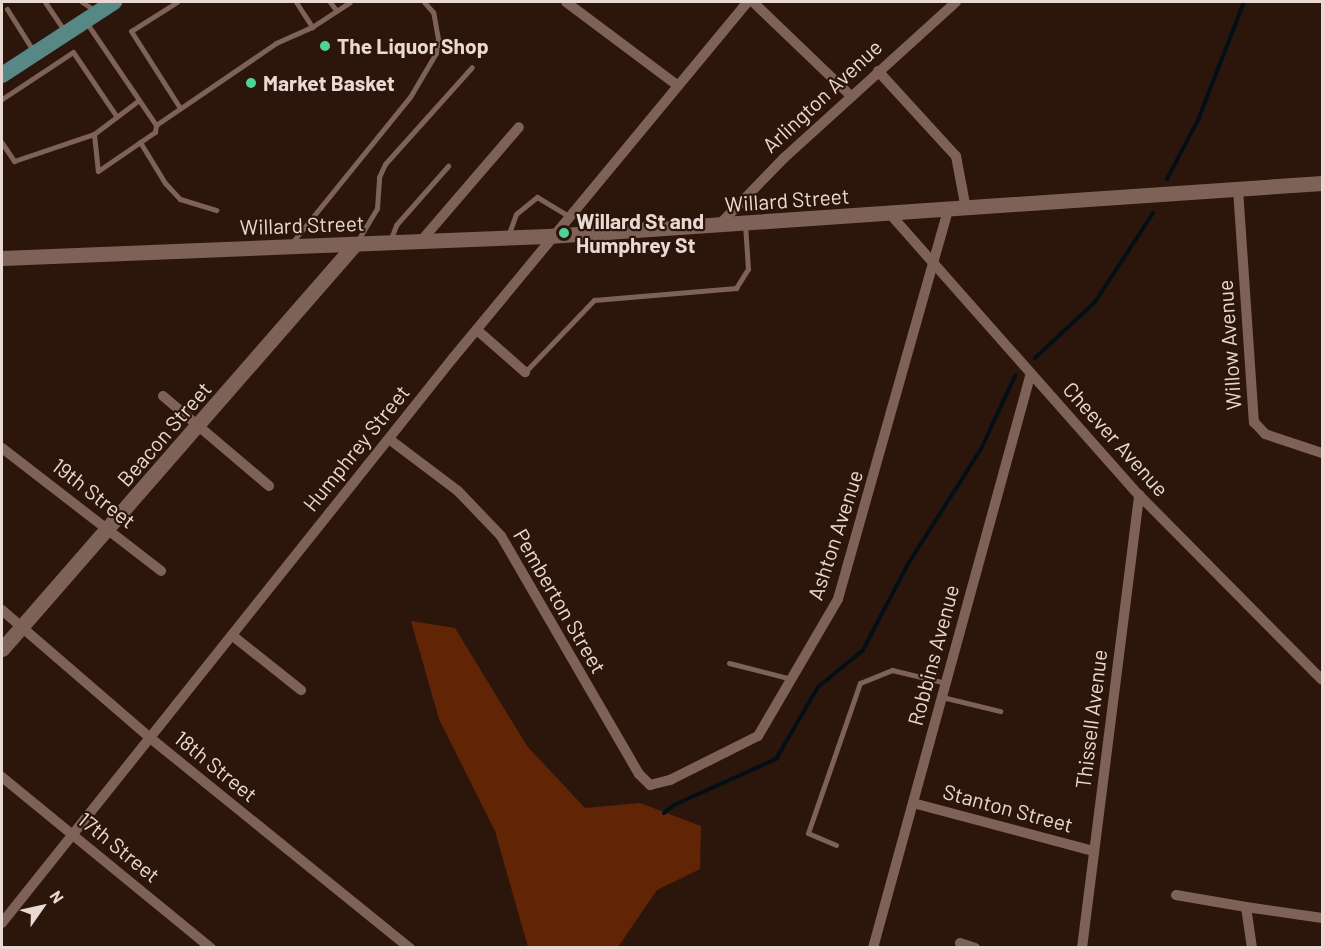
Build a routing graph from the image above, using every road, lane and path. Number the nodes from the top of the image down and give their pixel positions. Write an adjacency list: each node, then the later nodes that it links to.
1 (55, 2): 13 (lane)
2 (82, 2): 16 (lane)
3 (114, 2): 16 (main road)
4 (177, 2): 27 (lane)
5 (296, 2): 17 (lane)
6 (330, 2): 15 (lane)
7 (350, 2): 15 (lane)
8 (424, 2): 49 (lane)
9 (566, 2): 23 (street)
10 (747, 2): 23 (street, Humphrey Street)
11 (753, 2): 24 (street)
12 (956, 2): 21 (street, Arlington Avenue)
13 (47, 4): 18 (lane)
14 (7, 9): 19 (lane)
15 (336, 10): 17 (lane)
16 (92, 16): 18 (main road); 26 (lane)
17 (312, 27): 27 (lane)
18 (66, 33): 19 (main road)
19 (34, 53): 22 (main road)
20 (472, 67): 48 (lane)
21 (878, 71): 24 (street, Arlington Avenue); 37 (street)
22 (2, 75)
23 (677, 85): 41 (street, Humphrey Street)
24 (850, 95): 43 (street, Arlington Avenue)
25 (2, 99): 28 (lane)
26 (139, 100): 28 (lane); 29 (lane)
27 (180, 108): 29 (lane)
28 (117, 117): 31 (lane)
29 (156, 125): 32 (lane)
30 (519, 127): 46 (street)
31 (94, 134): 32 (lane); 33 (lane)
32 (140, 142): 38 (lane)
33 (2, 143)
34 (448, 166): 47 (lane)
35 (1323, 183): 36 (main road, Willard Street)
36 (1238, 189): 37 (main road, Willard Street); 59 (street, Willow Avenue)
37 (966, 209): 39 (main road, Willard Street)
38 (216, 210)
39 (948, 210): 40 (main road, Willard Street); 51 (street, Ashton Avenue)
40 (890, 214): 42 (main road, Willard Street); 51 (street, Cheever Avenue)
41 (570, 217): 44 (street, Humphrey Street); 45 (lane)
42 (745, 223): 43 (main road, Willard Street); 53 (lane)
43 (719, 225): 44 (main road, Willard Street)
44 (555, 236): 45 (main road, Willard Street); 52 (street, Humphrey Street)
45 (507, 237): 46 (main road, Willard Street)
46 (421, 241): 47 (main road, Willard Street)
47 (389, 242): 48 (main road, Willard Street)
48 (355, 244): 49 (main road, Willard Street); 56 (main road, Beacon Street)
49 (289, 246): 50 (main road, Willard Street)
50 (2, 258)
51 (934, 264): 54 (street, Cheever Avenue); 69 (street, Ashton Avenue)
52 (477, 330): 53 (street); 57 (street, Humphrey Street)
53 (525, 372)
54 (1031, 373): 61 (street, Cheever Avenue); 71 (street, Robbins Avenue)
55 (163, 396): 56 (street)
56 (198, 426): 60 (street); 62 (main road, Beacon Street)
57 (388, 439): 66 (street, Humphrey Street); 77 (street, Pemberton Street)
58 (2, 448): 62 (street, 19th Street)
59 (1323, 453)
60 (269, 486)
61 (1139, 495): 70 (street, Cheever Avenue); 81 (street, Thissell Avenue)
62 (109, 528): 63 (street, 19th Street); 65 (main road, Beacon Street)
63 (161, 572)
64 (2, 610): 65 (street, 18th Street)
65 (21, 627): 67 (main road, Beacon Street); 75 (street, 18th Street)
66 (233, 636): 72 (street); 75 (street, Humphrey Street)
67 (2, 649)
68 (729, 663): 69 (lane)
69 (793, 679): 77 (street, Ashton Avenue)
70 (1323, 680)
71 (946, 683): 73 (street, Robbins Avenue); 80 (lane)
72 (301, 690)
73 (942, 697): 74 (lane); 78 (street, Robbins Avenue)
74 (1000, 711)
75 (149, 737): 79 (street, Humphrey Street); 88 (street, 18th Street)
76 (2, 777): 79 (street, 17th Street)
77 (644, 782)
78 (913, 803): 81 (street, Stanton Street); 89 (street, Robbins Avenue)
79 (72, 834): 85 (street, Humphrey Street); 87 (street, 17th Street)
80 (836, 845)
81 (1094, 851): 91 (street, Thissell Avenue)
82 (1176, 895): 83 (street)
83 (1246, 907): 84 (street); 92 (street)
84 (1323, 918)
85 (2, 923)
86 (960, 943): 90 (street)
87 (211, 948)
88 (410, 948)
89 (873, 948)
90 (975, 948)
91 (1082, 948)
92 (1252, 948)

